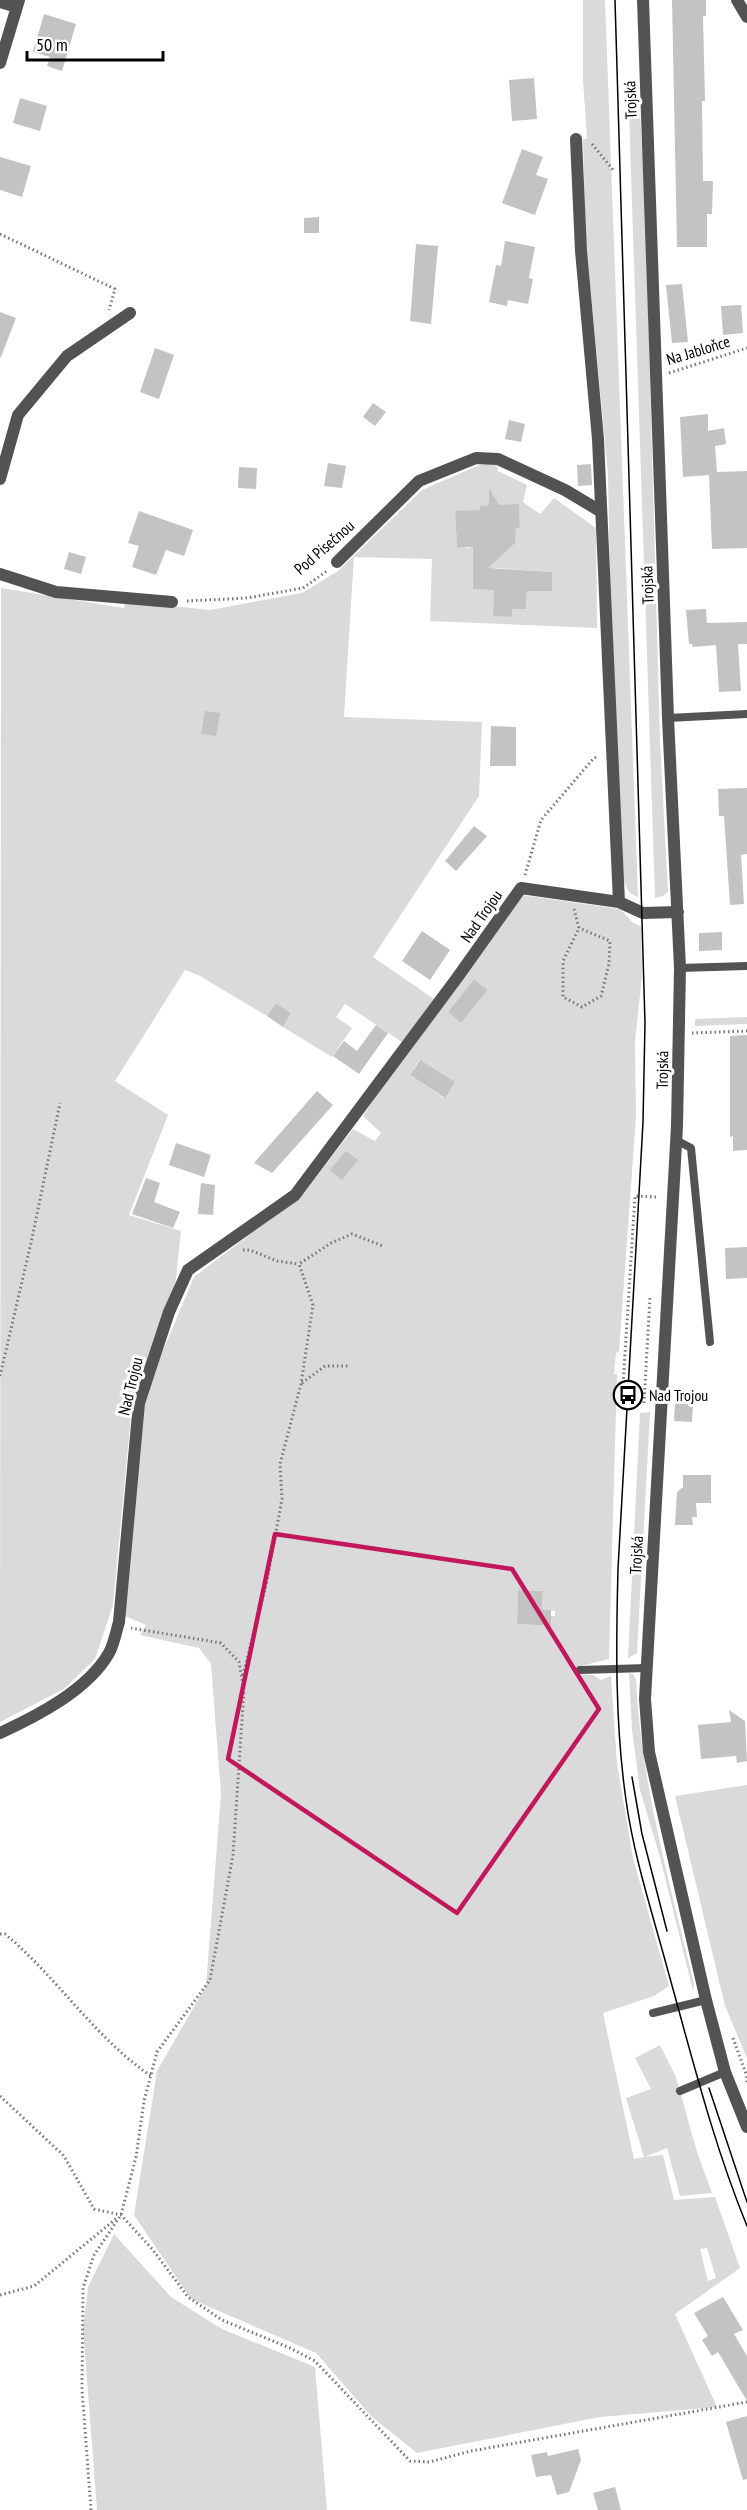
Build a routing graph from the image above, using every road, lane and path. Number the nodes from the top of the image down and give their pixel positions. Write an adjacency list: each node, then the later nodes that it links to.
1 (642, 0): 14 (street, Trojská)
2 (737, 0): 5 (street)
3 (0, 2): 4 (street)
4 (18, 4): 6 (street)
5 (747, 16)
6 (0, 63)
7 (576, 139): 16 (street)
8 (590, 142): 9 (path)
9 (614, 171)
10 (0, 234): 11 (path)
11 (110, 305)
12 (130, 313): 15 (street)
13 (747, 348): 14 (path, Na Jabloňce)
14 (656, 374): 21 (street, Trojská)
15 (0, 479)
16 (600, 512): 17 (street, Pod Písečnou); 22 (street)
17 (337, 562): 19 (path, Pod Písečnou)
18 (0, 574): 19 (street)
19 (172, 602)
20 (747, 714): 21 (lane)
21 (668, 718): 26 (street, Trojská)
22 (611, 750): 23 (path); 25 (street)
23 (521, 888): 24 (street, Nad Trojou); 45 (street, Nad Trojou)
24 (571, 896): 25 (street, Nad Trojou); 27 (path)
25 (619, 902): 26 (street, Nad Trojou)
26 (678, 912): 29 (street, Trojská)
27 (579, 928): 27 (path)
28 (747, 966): 29 (lane)
29 (680, 968): 33 (street, Trojská)
30 (747, 1031): 31 (path)
31 (690, 1033)
32 (60, 1103): 41 (path)
33 (676, 1140): 39 (lane); 46 (street, Trojská)
34 (657, 1197): 43 (path)
35 (383, 1246): 37 (path)
36 (250, 1250): 37 (path)
37 (299, 1264): 42 (path)
38 (650, 1297): 44 (path)
39 (710, 1342)
40 (348, 1366): 42 (path)
41 (0, 1376)
42 (301, 1384): 48 (path)
43 (622, 1401)
44 (644, 1403)
45 (119, 1622): 48 (path); 49 (street, Nad Trojou)
46 (647, 1668): 47 (lane); 51 (street, Trojská)
47 (579, 1670)
48 (242, 1677): 55 (path)
49 (0, 1733)
50 (0, 1934): 55 (path)
51 (706, 2000): 52 (lane); 54 (street, Trojská)
52 (653, 2013)
53 (729, 2031): 56 (path)
54 (725, 2072): 57 (lane); 61 (street, Trojská)
55 (151, 2076): 62 (path)
56 (747, 2086)
57 (680, 2091)
58 (0, 2096): 59 (path)
59 (7, 2105): 60 (path); 62 (path)
60 (0, 2108)
61 (747, 2127)
62 (121, 2215): 63 (path); 64 (path); 65 (path)
63 (0, 2295)
64 (747, 2402)
65 (91, 2510)

